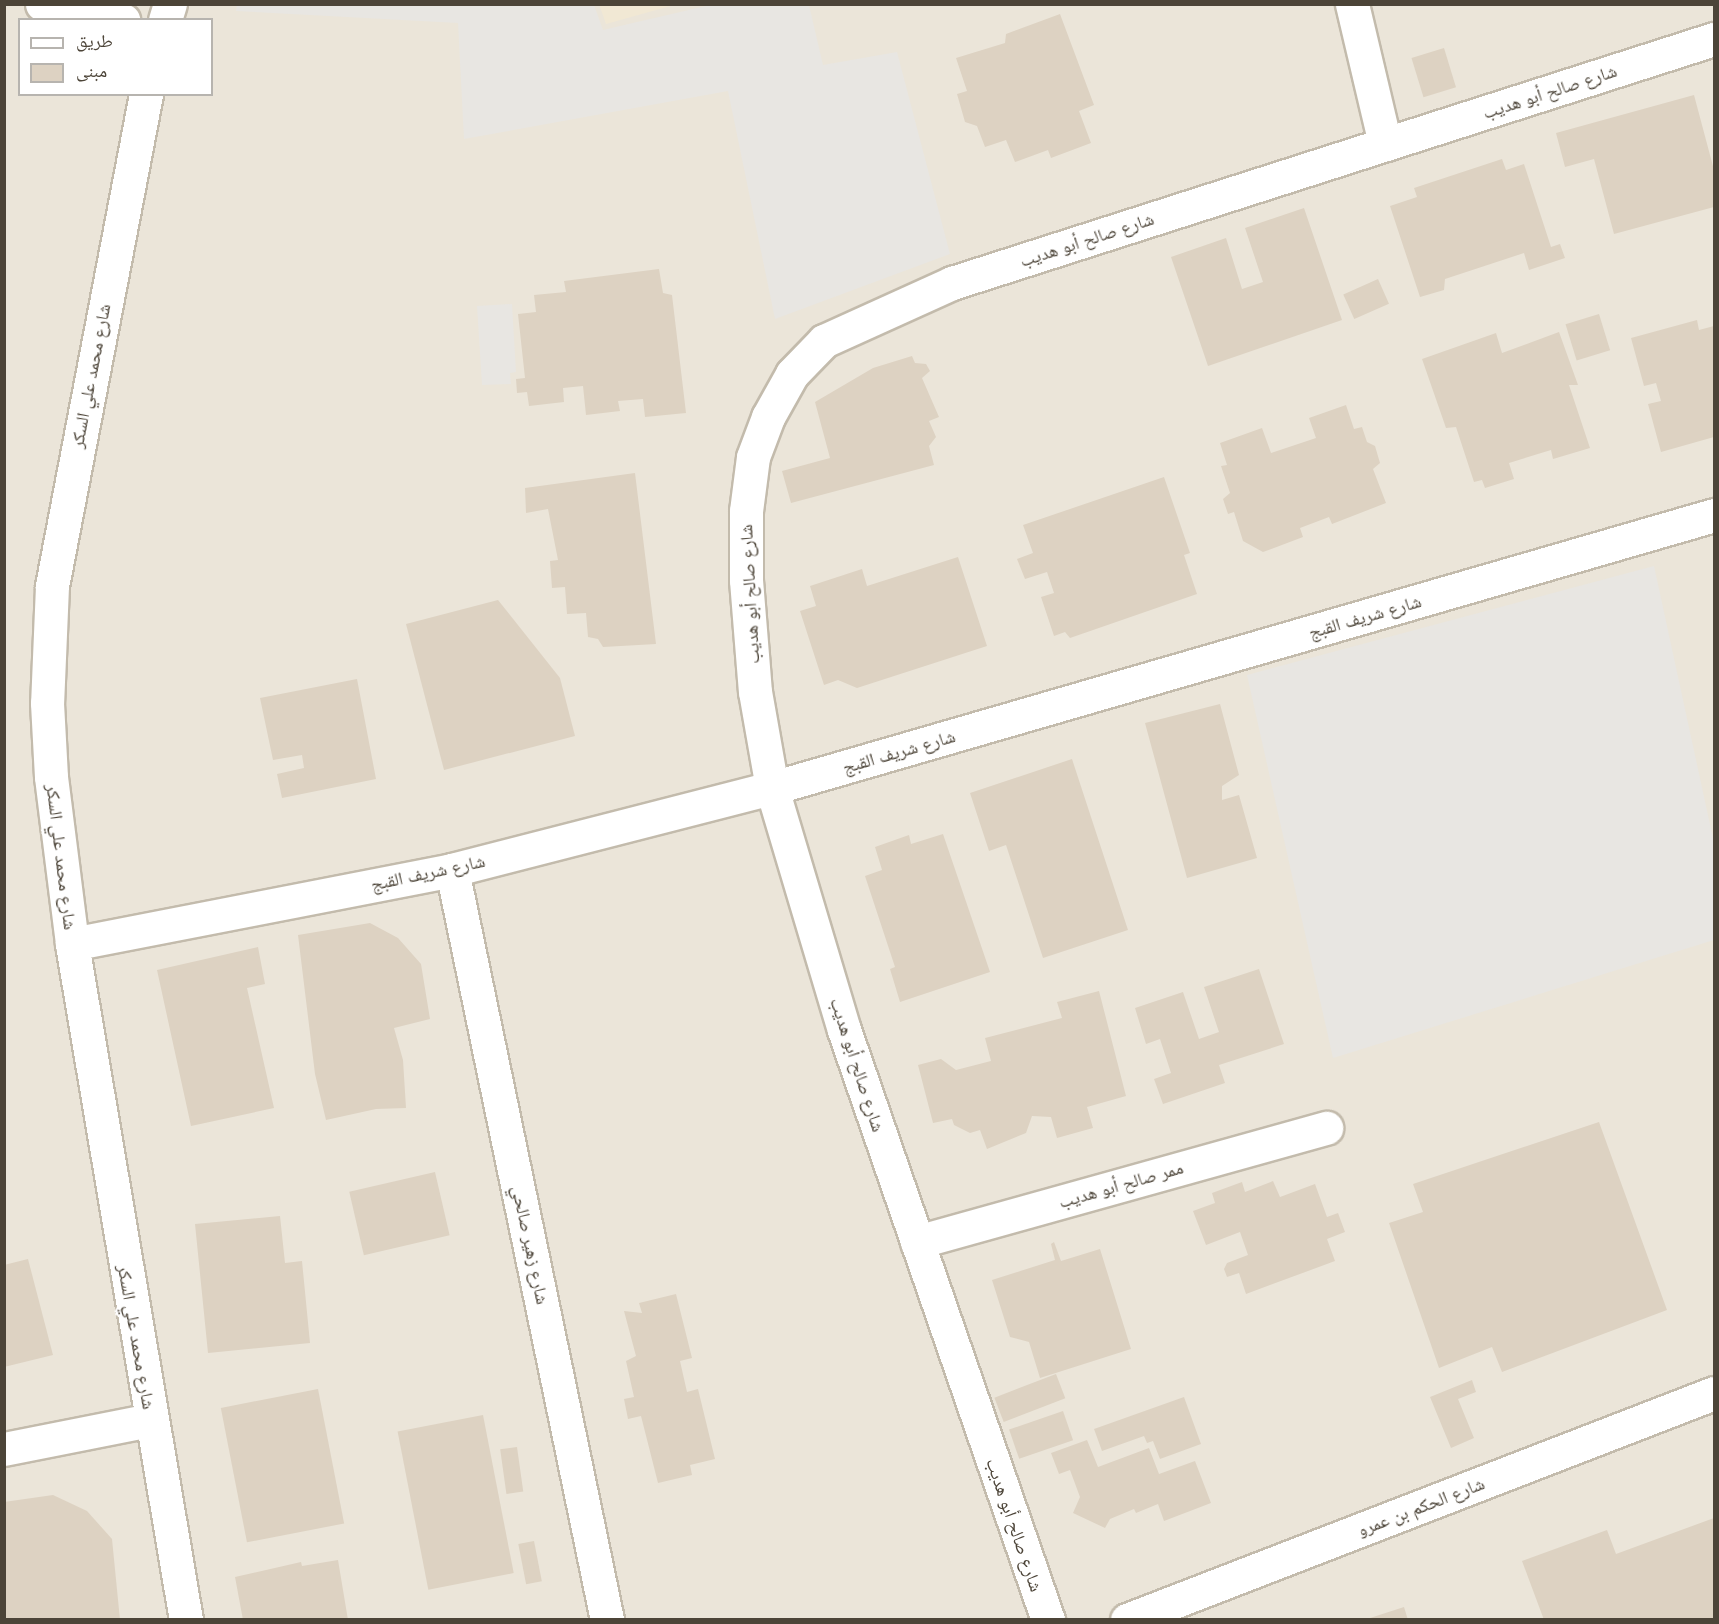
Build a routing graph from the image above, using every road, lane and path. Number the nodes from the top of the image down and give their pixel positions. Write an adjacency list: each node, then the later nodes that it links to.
1 (42, 4): 3 (street)
2 (1352, 4): 6 (street)
3 (113, 18)
4 (1714, 39): 6 (street, شارع صالح أبو هديب)
5 (146, 96): 10 (street, شارع محمد علي السكر)
6 (1385, 144): 8 (street, شارع صالح أبو هديب)
7 (1714, 515): 8 (street, شارع شريف القبج)
8 (772, 788): 9 (street, شارع شريف القبج); 12 (street, شارع صالح أبو هديب)
9 (452, 870): 10 (street, شارع شريف القبج); 17 (street, شارع زهير صالحي)
10 (72, 944): 14 (street, شارع محمد علي السكر)
11 (1326, 1128): 12 (street, ممر صالح أبو هديب)
12 (917, 1242): 18 (street, شارع صالح أبو هديب)
13 (1714, 1393): 19 (street, شارع الحكم بن عمرو)
14 (151, 1420): 15 (street); 16 (street, شارع محمد علي السكر)
15 (4, 1449)
16 (186, 1620)
17 (607, 1620)
18 (1048, 1620)
19 (1127, 1620)

